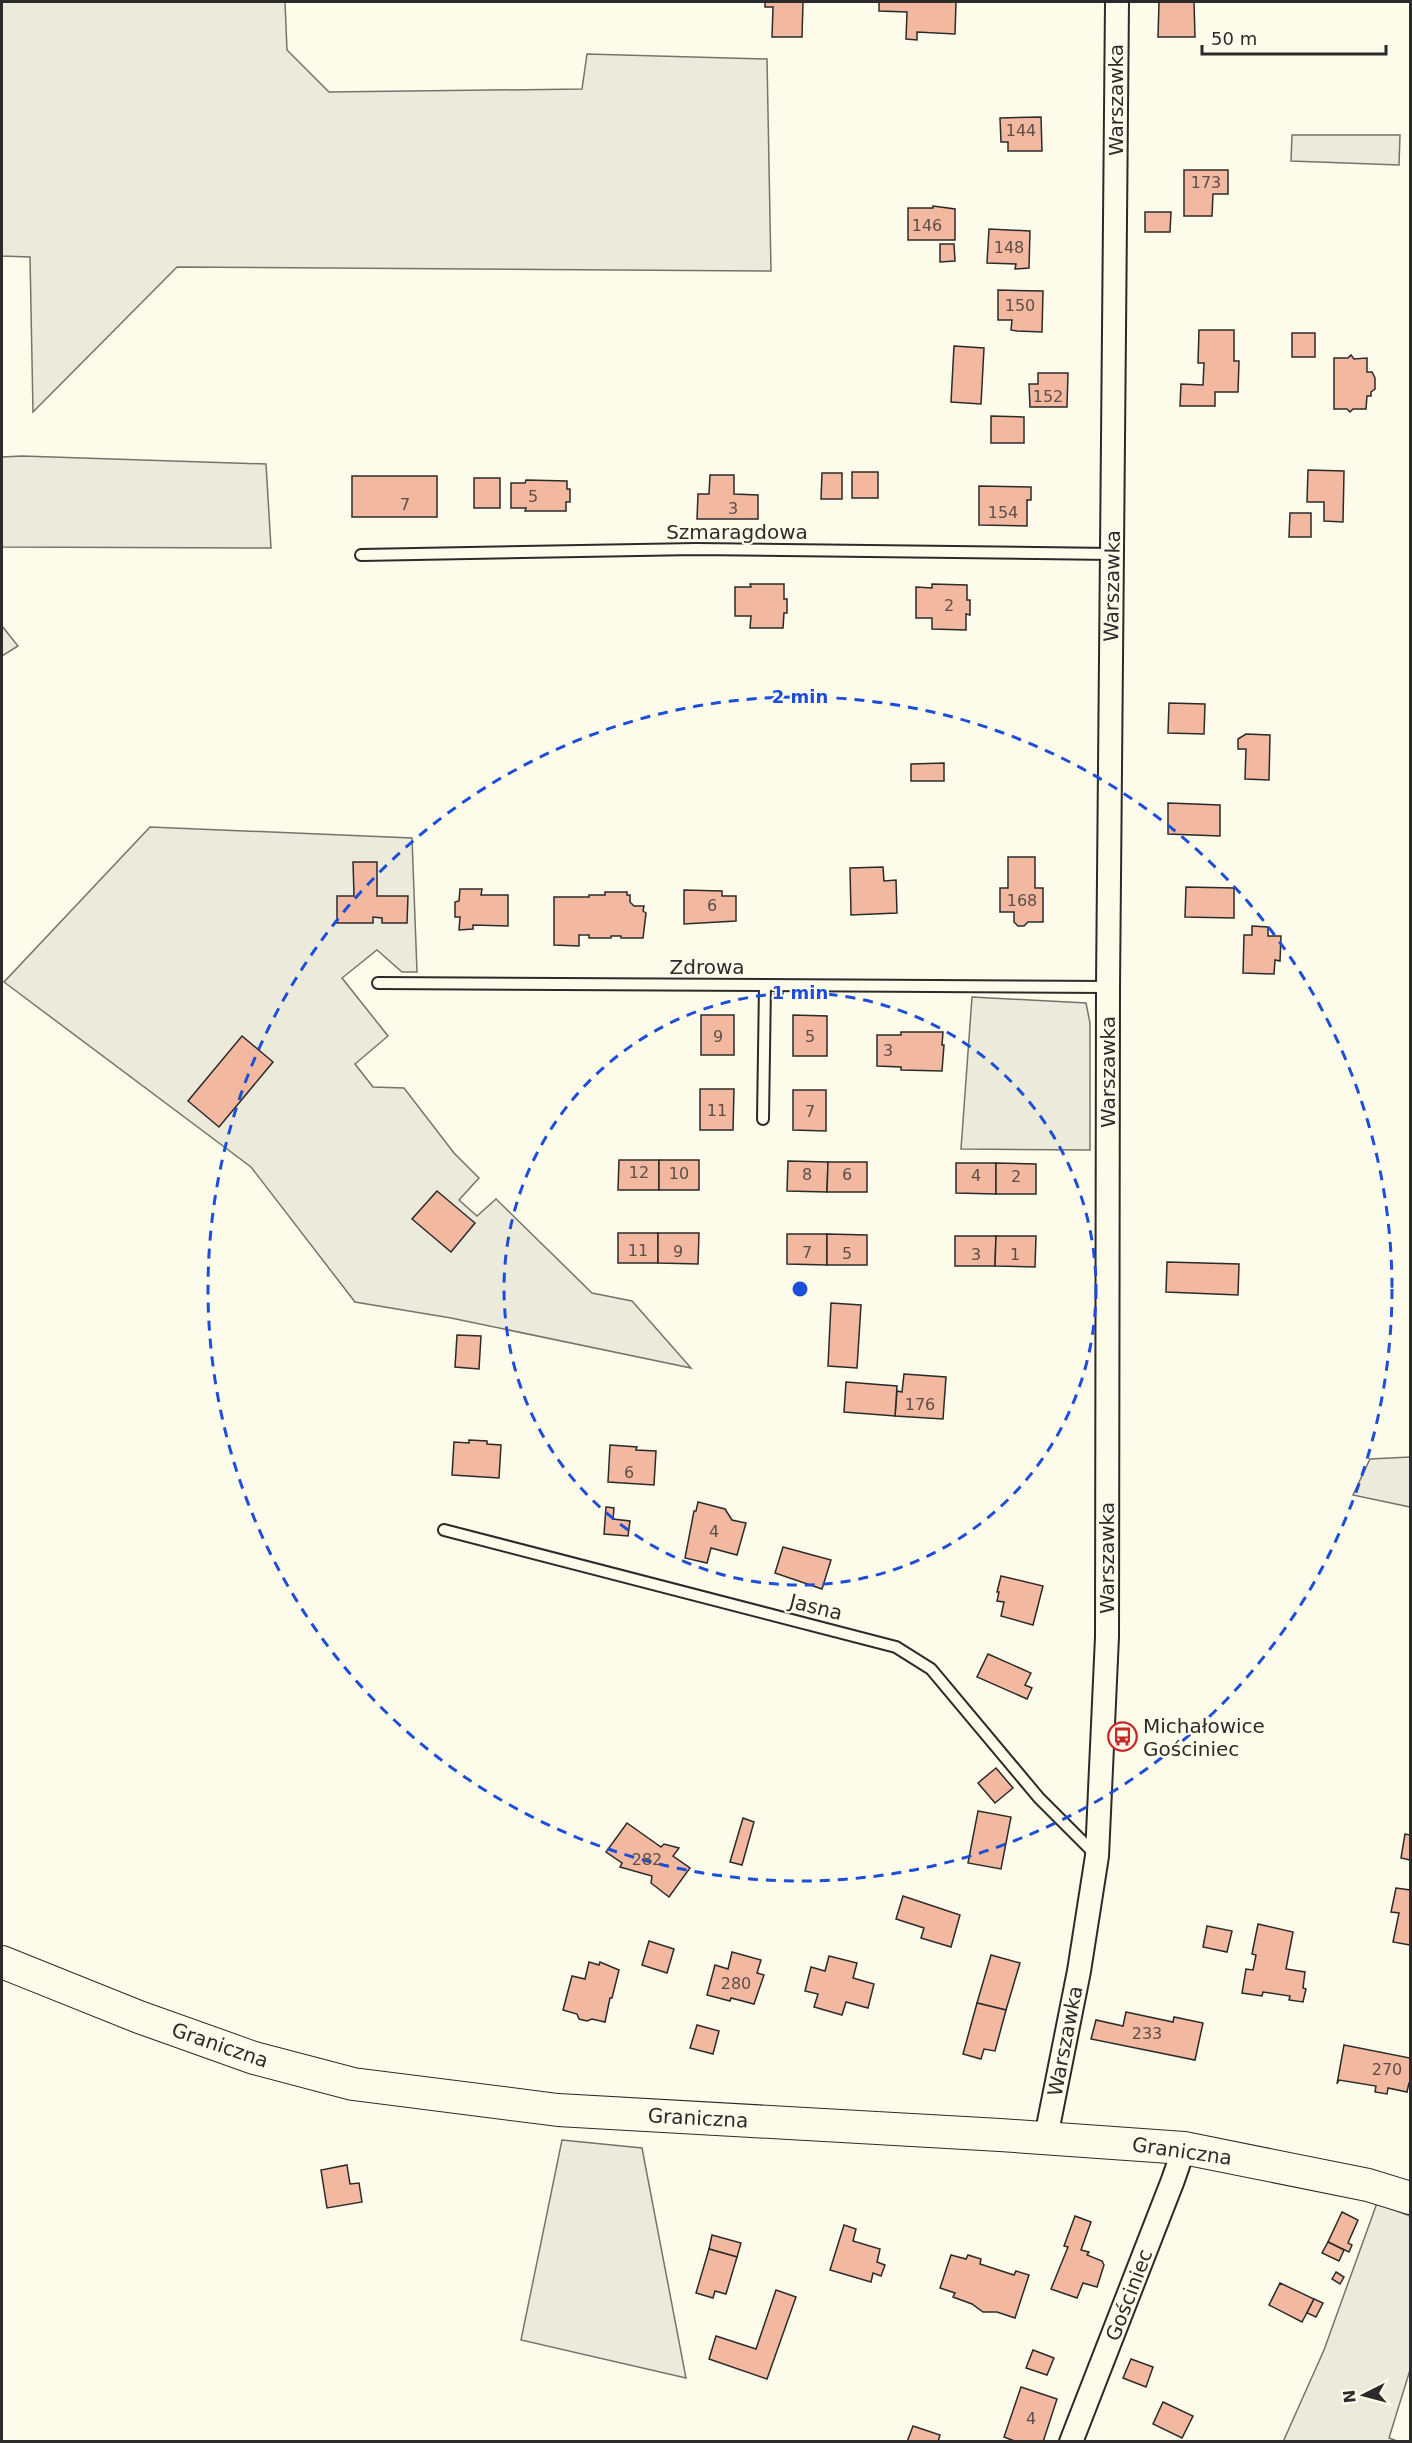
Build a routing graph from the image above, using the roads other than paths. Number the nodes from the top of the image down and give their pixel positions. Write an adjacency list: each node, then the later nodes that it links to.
1 (1117, 2): 2 (street, Warszawka)
2 (1113, 554): 3 (lane, Szmaragdowa); 6 (street, Warszawka)
3 (361, 555)
4 (378, 982): 5 (lane, Zdrowa)
5 (765, 985): 6 (lane, Zdrowa); 7 (lane)
6 (1108, 987): 9 (street, Warszawka)
7 (763, 1119)
8 (444, 1530): 9 (lane, Jasna)
9 (1097, 1856): 11 (street, Warszawka)
10 (2, 1962): 11 (street, Graniczna)
11 (1046, 2138): 12 (street, Graniczna)
12 (1184, 2148): 13 (street, Graniczna); 14 (street, Gościniec)
13 (1410, 2198)
14 (1071, 2442)

